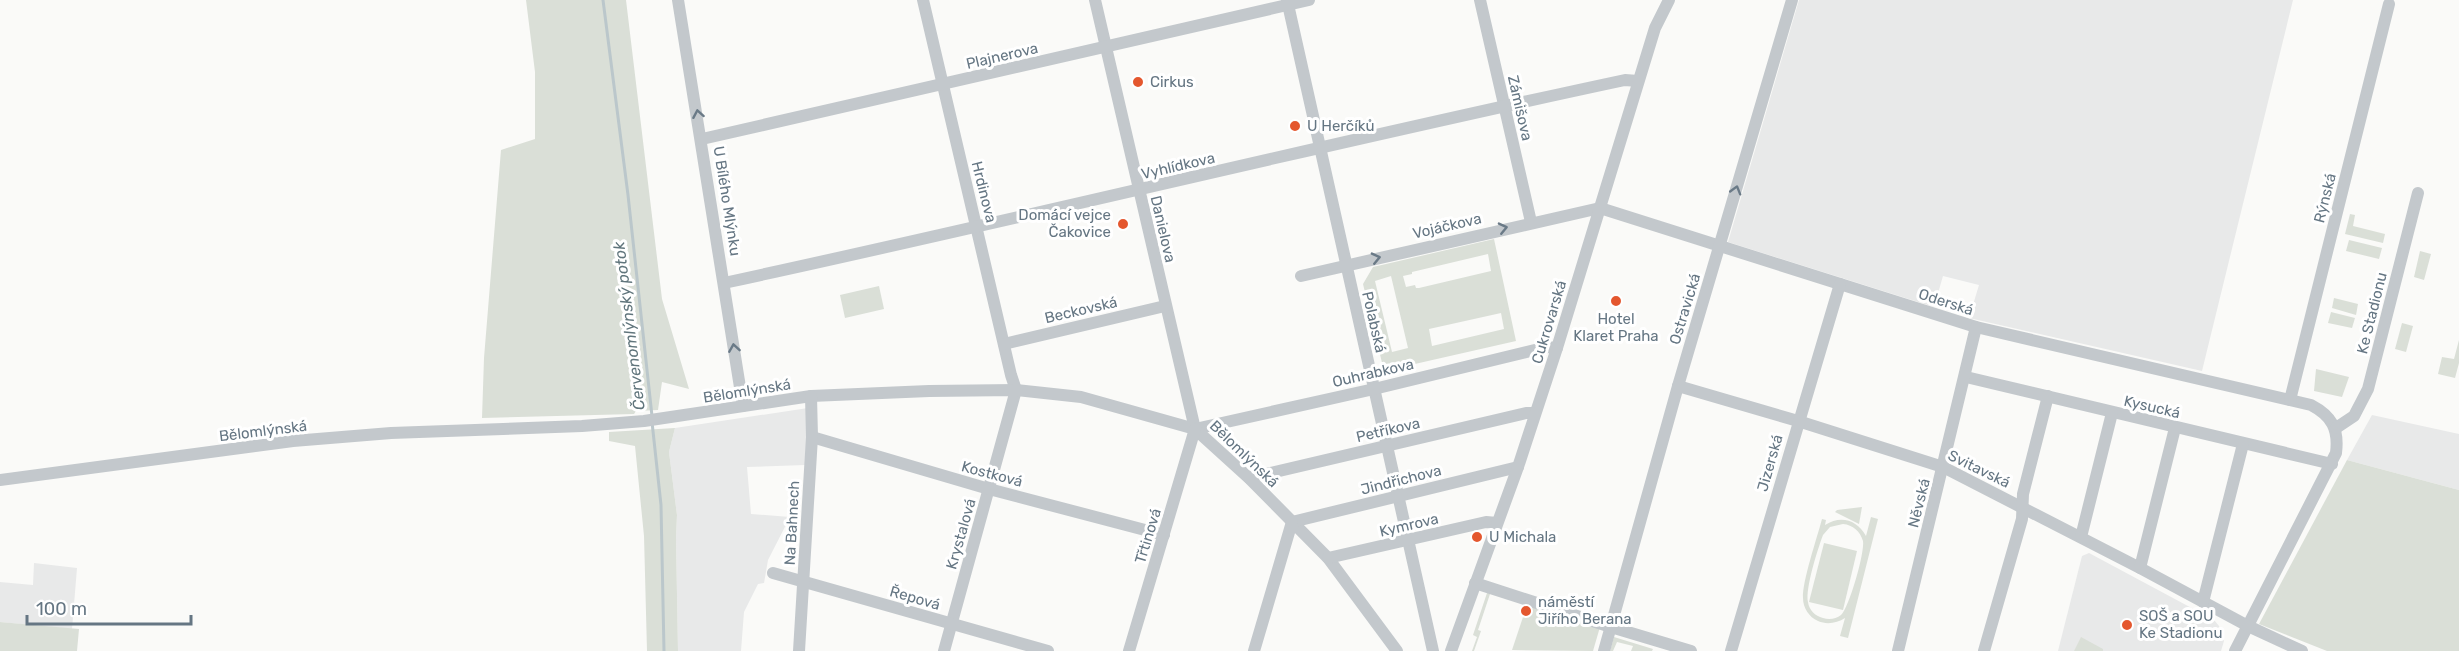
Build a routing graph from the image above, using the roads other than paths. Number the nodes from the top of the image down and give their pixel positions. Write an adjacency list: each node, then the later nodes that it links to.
1 (678, 0): 14 (street, U Bílého Mlýnku, one-way to 1)
2 (923, 0): 12 (street, Hrdinova)
3 (1095, 0): 10 (street, Danielova)
4 (1309, 0): 8 (street, Plajnerova)
5 (1480, 0): 13 (street, Zámišova)
6 (1669, 0): 11 (street, Cukrovarská)
7 (1792, 0): 21 (street, Ostravická, one-way to 7)
8 (1288, 3): 10 (street, Plajnerova); 15 (street, Polabská)
9 (2389, 4): 36 (street, Rýnská)
10 (1106, 47): 12 (street, Plajnerova); 16 (street, Danielova)
11 (1638, 81): 13 (street, Vyhlídkova); 18 (street, Cukrovarská)
12 (942, 85): 14 (street, Plajnerova); 20 (street, Hrdinova)
13 (1504, 106): 15 (street, Vyhlídkova); 19 (street, Zámišova)
14 (702, 139): 24 (street, U Bílého Mlýnku)
15 (1320, 149): 16 (street, Vyhlídkova); 22 (street, Polabská)
16 (1139, 190): 20 (street, Vyhlídkova); 26 (street, Danielova)
17 (2418, 193): 42 (street, Ke Stadionu)
18 (1600, 208): 19 (street, Vojáčkova); 21 (street, Oderská); 29 (street, Cukrovarská)
19 (1531, 222): 22 (street, Vojáčkova, one-way to 19)
20 (977, 228): 24 (street, Vyhlídkova); 28 (street, Hrdinova)
21 (1720, 246): 25 (street, Oderská); 31 (street, Ostravická)
22 (1346, 265): 23 (street, Vojáčkova); 32 (street, Polabská)
23 (1301, 276)
24 (724, 283): 37 (street, U Bílého Mlýnku, one-way to 24)
25 (1840, 284): 27 (street, Oderská); 40 (street, Jizerská)
26 (1165, 306): 28 (street, Beckovská); 43 (street, Danielova)
27 (1976, 327): 30 (street, Něvská); 36 (street, Oderská)
28 (1004, 344): 33 (street, Hrdinova)
29 (1557, 348): 32 (street, Ouhrabkova); 39 (street, Cukrovarská)
30 (1966, 377): 35 (street, Kysucká); 49 (street, Něvská)
31 (1678, 386): 40 (street, Svitavská); 68 (street, Ostravická)
32 (1374, 389): 43 (street, Ouhrabkova); 46 (street, Polabská)
33 (1016, 390): 34 (street, Bělomlýnská); 43 (street, Bělomlýnská); 52 (street, Krystalová)
34 (811, 396): 37 (street, Bělomlýnská); 44 (street, Na Bahnech)
35 (2048, 396): 38 (street, Kysucká); 54 (street)
36 (2290, 400): 42 (street)
37 (743, 406): 51 (street, Bělomlýnská)
38 (2112, 413): 41 (street, Kysucká); 58 (street)
39 (1535, 414): 46 (street, Petříkova); 48 (street, Cukrovarská)
40 (1798, 421): 49 (street, Svitavská); 79 (street, Jizerská)
41 (2175, 428): 45 (street, Kysucká); 61 (street)
42 (2336, 428): 47 (street)
43 (1196, 429): 50 (street, Bělomlýnská); 57 (street, Třtinová)
44 (812, 437): 52 (street, Kostková); 63 (street, Na Bahnech)
45 (2243, 444): 47 (street, Kysucká); 65 (street)
46 (1387, 445): 50 (street, Petříkova); 53 (street, Polabská)
47 (2332, 464): 67 (street)
48 (1518, 467): 53 (street, Jindřichova); 56 (street, Cukrovarská)
49 (1943, 467): 54 (street, Svitavská); 80 (street, Něvská)
50 (1249, 478): 55 (street, Bělomlýnská)
51 (0, 480)
52 (989, 489): 57 (street, Kostková); 66 (street, Krystalová)
53 (1398, 497): 55 (street, Jindřichova); 59 (street, Polabská)
54 (2022, 506): 58 (street, Svitavská); 81 (street)
55 (1292, 522): 60 (street, Bělomlýnská); 73 (street)
56 (1497, 522): 59 (street, Kymrova); 64 (street, Cukrovarská)
57 (1164, 535): 72 (street, Třtinová)
58 (2081, 537): 61 (street, Svitavská)
59 (1408, 540): 60 (street, Kymrova); 75 (street, Polabská)
60 (1328, 558): 74 (street, Bělomlýnská)
61 (2140, 568): 65 (street, Svitavská)
62 (773, 573): 63 (street, Řepová)
63 (803, 581): 66 (street, Řepová); 69 (street, Na Bahnech)
64 (1475, 583): 68 (street); 76 (street, Cukrovarská)
65 (2203, 602): 67 (street, Svitavská)
66 (951, 624): 70 (street, Krystalová); 71 (street, Řepová)
67 (2248, 626): 82 (street); 83 (street, Svitavská)
68 (1611, 627): 77 (street); 78 (street)
69 (799, 651)
70 (944, 651)
71 (1048, 651)
72 (1129, 651)
73 (1254, 651)
74 (1398, 651)
75 (1432, 651)
76 (1451, 651)
77 (1604, 651)
78 (1691, 651)
79 (1731, 651)
80 (1898, 651)
81 (1984, 651)
82 (2235, 651)
83 (2302, 651)

